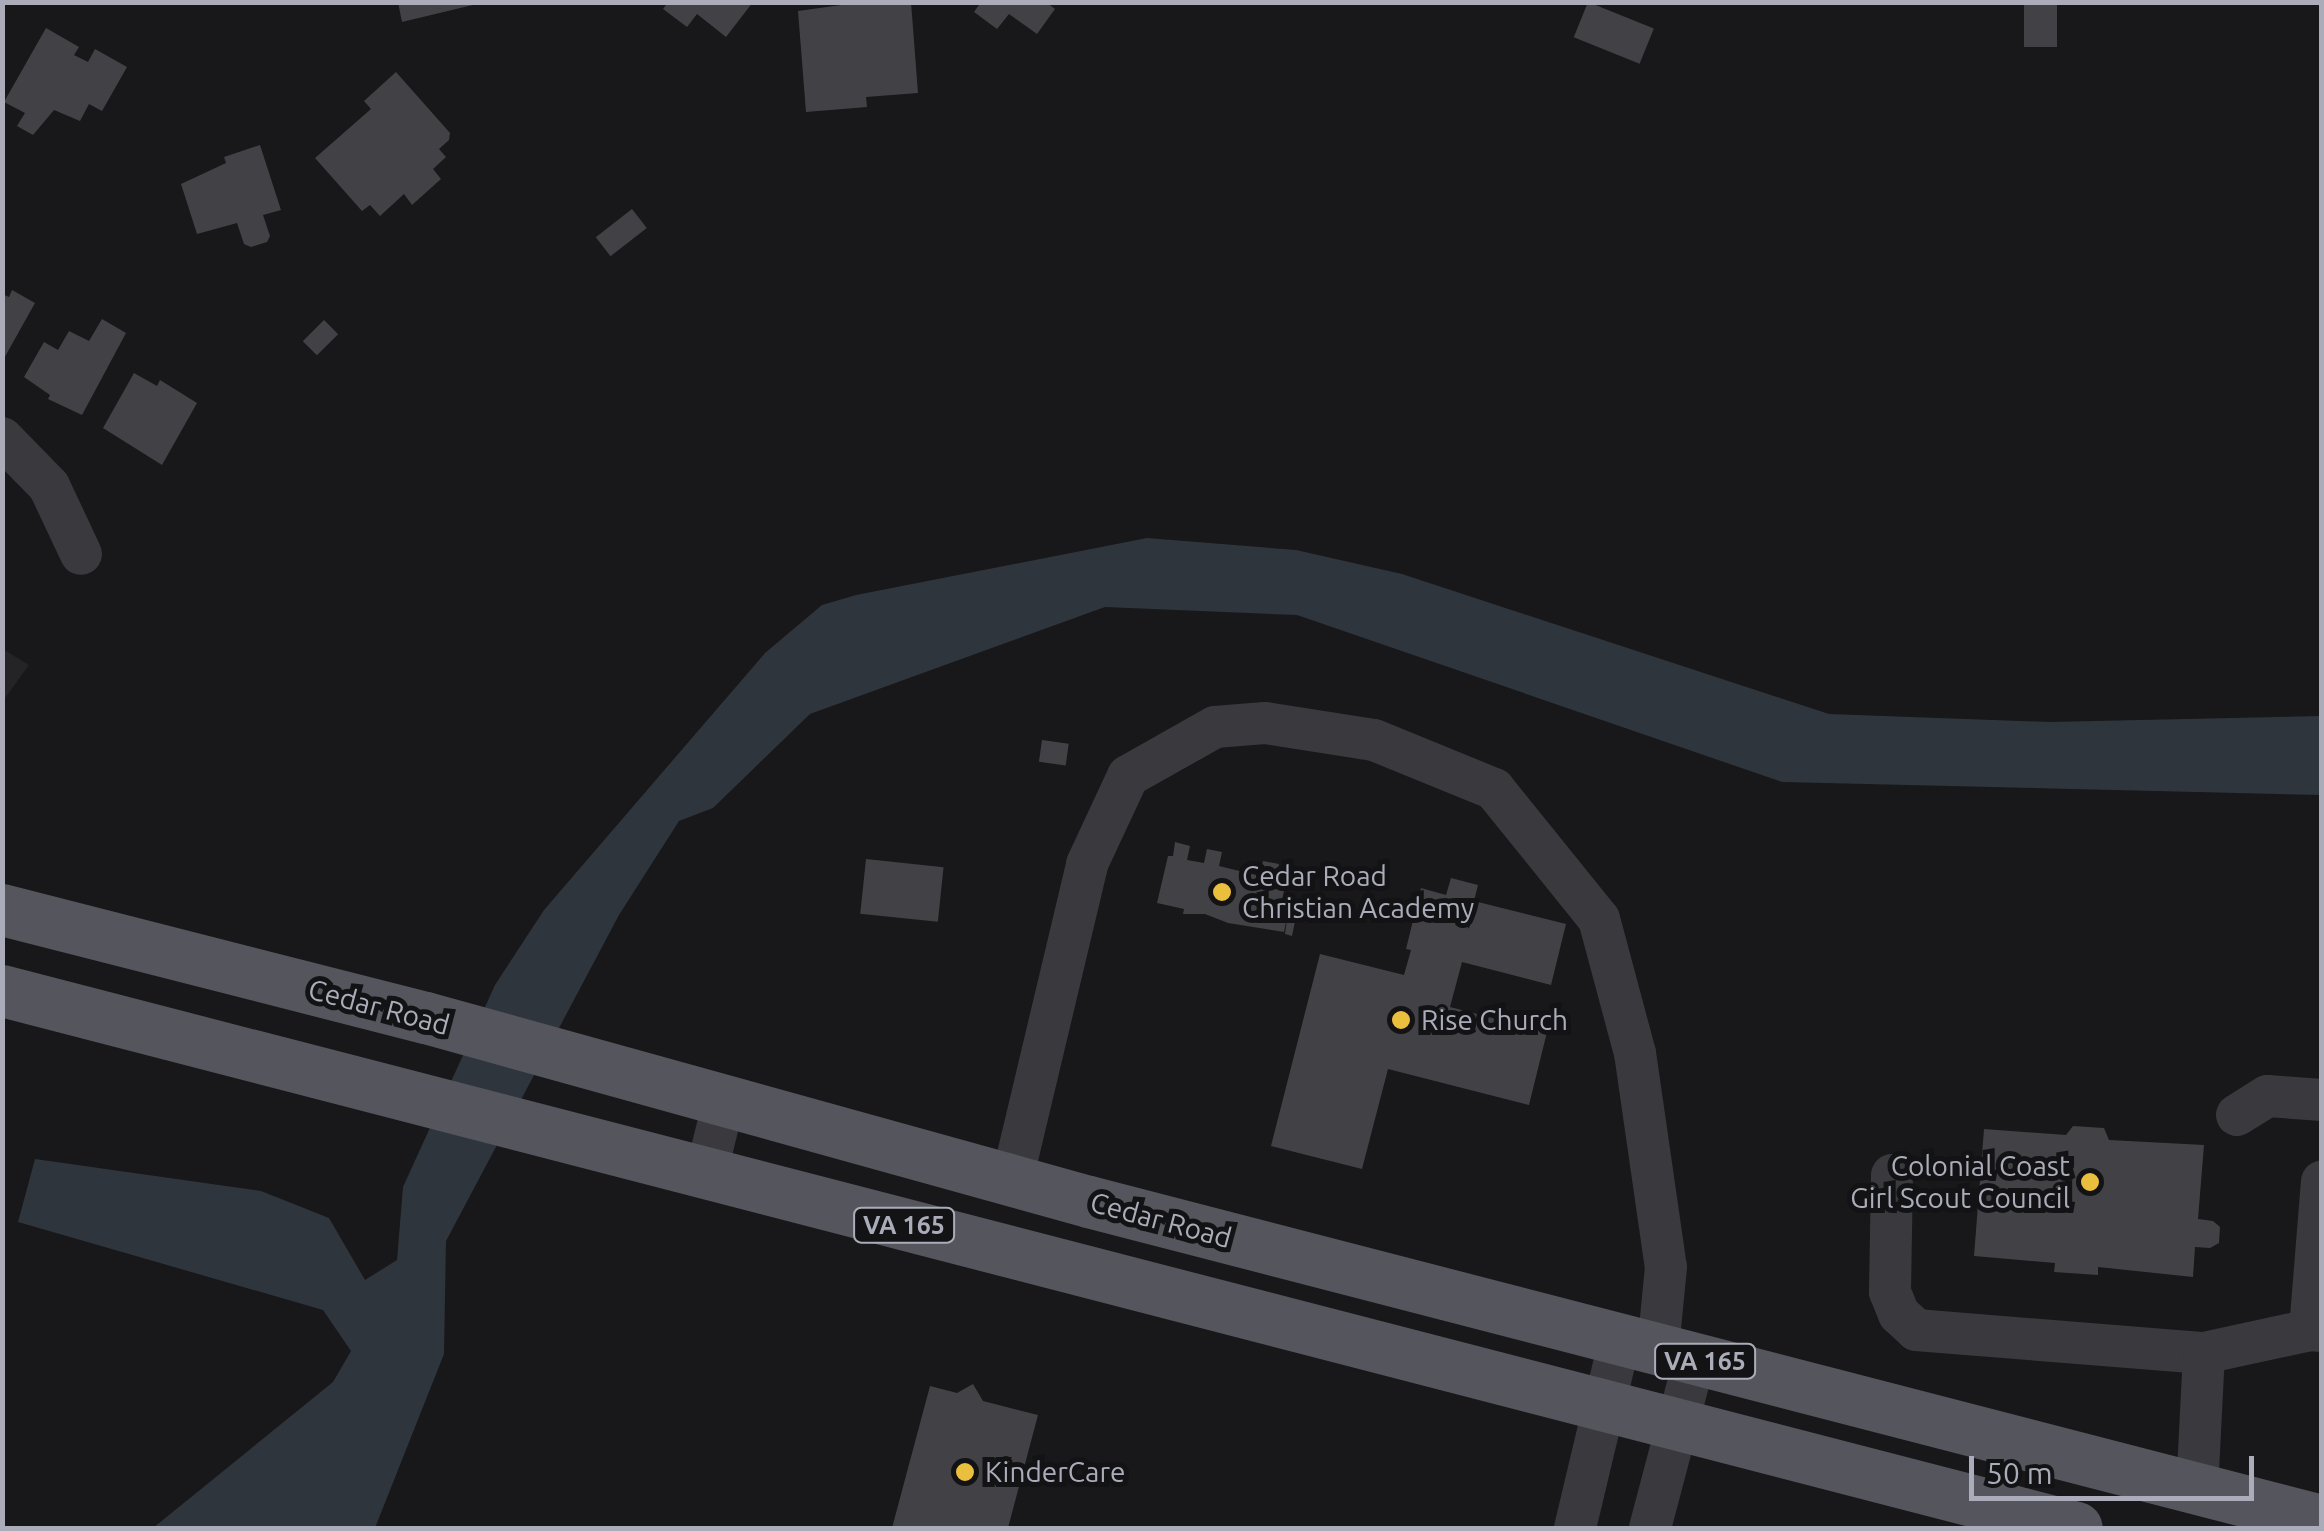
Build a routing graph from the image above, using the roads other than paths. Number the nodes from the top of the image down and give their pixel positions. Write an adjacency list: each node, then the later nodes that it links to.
1 (2, 438): 2 (street)
2 (80, 554)
3 (2, 910): 5 (main road, Cedar Road / VA 165)
4 (2, 991): 8 (main road, VA 165)
5 (724, 1100): 8 (street); 10 (main road, Cedar Road / VA 165)
6 (2322, 1100): 7 (street)
7 (2237, 1115)
8 (706, 1174): 15 (main road, VA 165)
9 (1892, 1175): 14 (street)
10 (1012, 1180): 13 (main road, Cedar Road / VA 165); 13 (street)
11 (2322, 1181): 12 (street)
12 (2316, 1330): 14 (street)
13 (1658, 1349): 15 (street); 16 (street); 17 (main road, Cedar Road / VA 165)
14 (2204, 1353): 17 (street)
15 (1604, 1406): 16 (main road, VA 165); 19 (street)
16 (1677, 1425): 20 (street); 21 (main road, VA 165)
17 (2197, 1489): 18 (main road, Cedar Road / VA 165)
18 (2322, 1522)
19 (1575, 1528)
20 (1650, 1528)
21 (2077, 1528)

